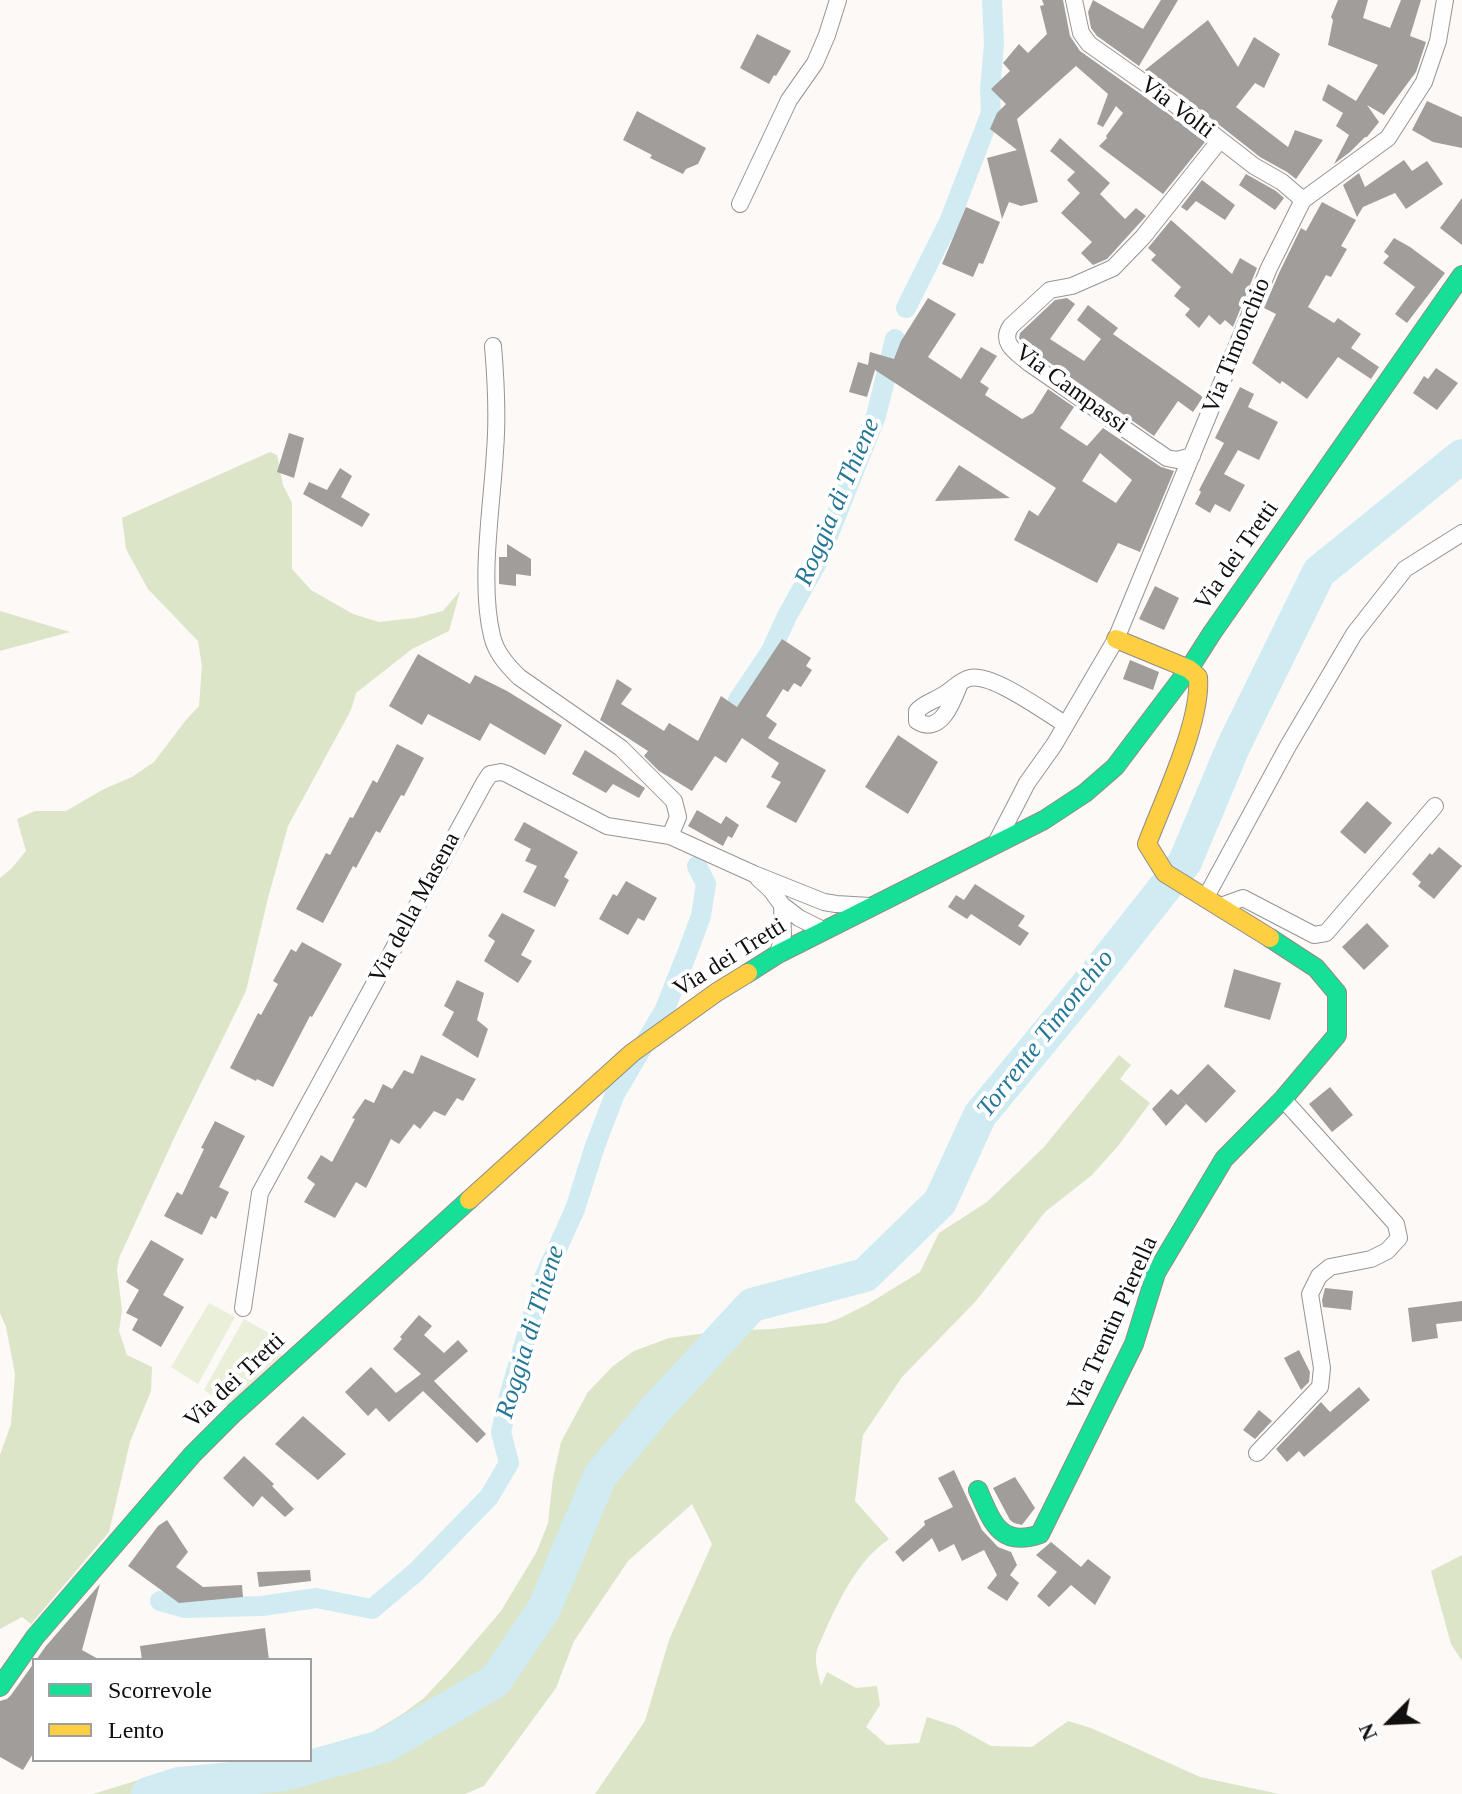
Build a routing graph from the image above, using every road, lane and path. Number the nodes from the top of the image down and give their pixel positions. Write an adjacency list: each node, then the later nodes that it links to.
1 (838, 0): 6 (street)
2 (1074, 0): 4 (street, Via Volti)
3 (1445, 0): 5 (street, Via Timonchio)
4 (1220, 140): 5 (street, Via Volti); 9 (street, Via Campassi)
5 (1303, 200): 9 (street, Via Timonchio)
6 (740, 204)
7 (1462, 275): 12 (street, Via dei Tretti)
8 (493, 346): 16 (street)
9 (1192, 456): 11 (street, Via Timonchio)
10 (1462, 533): 20 (street)
11 (1116, 639): 12 (street); 14 (street, Via Timonchio)
12 (1189, 669): 17 (street, Via dei Tretti); 20 (street, Via Trentin Pierella)
13 (960, 683): 14 (street)
14 (1065, 724): 17 (street, Via Timonchio)
15 (1435, 806): 20 (street)
16 (670, 836): 18 (street, Via della Masena); 26 (street, Via della Masena)
17 (995, 845): 22 (street, Via dei Tretti)
18 (754, 874): 19 (street, Via della Masena); 21 (street, Via della Masena)
19 (781, 884): 22 (street, Via della Masena); 23 (street, Via della Masena)
20 (1206, 898): 25 (street, Via Trentin Pierella)
21 (782, 905): 23 (street, Via della Masena); 24 (street)
22 (872, 906): 23 (street, Via dei Tretti)
23 (823, 930): 24 (street, Via dei Tretti)
24 (778, 954): 29 (street, Via dei Tretti)
25 (1283, 1099): 27 (street); 28 (street, Via Trentin Pierella)
26 (243, 1308)
27 (1257, 1453)
28 (978, 1490)
29 (0, 1687)

